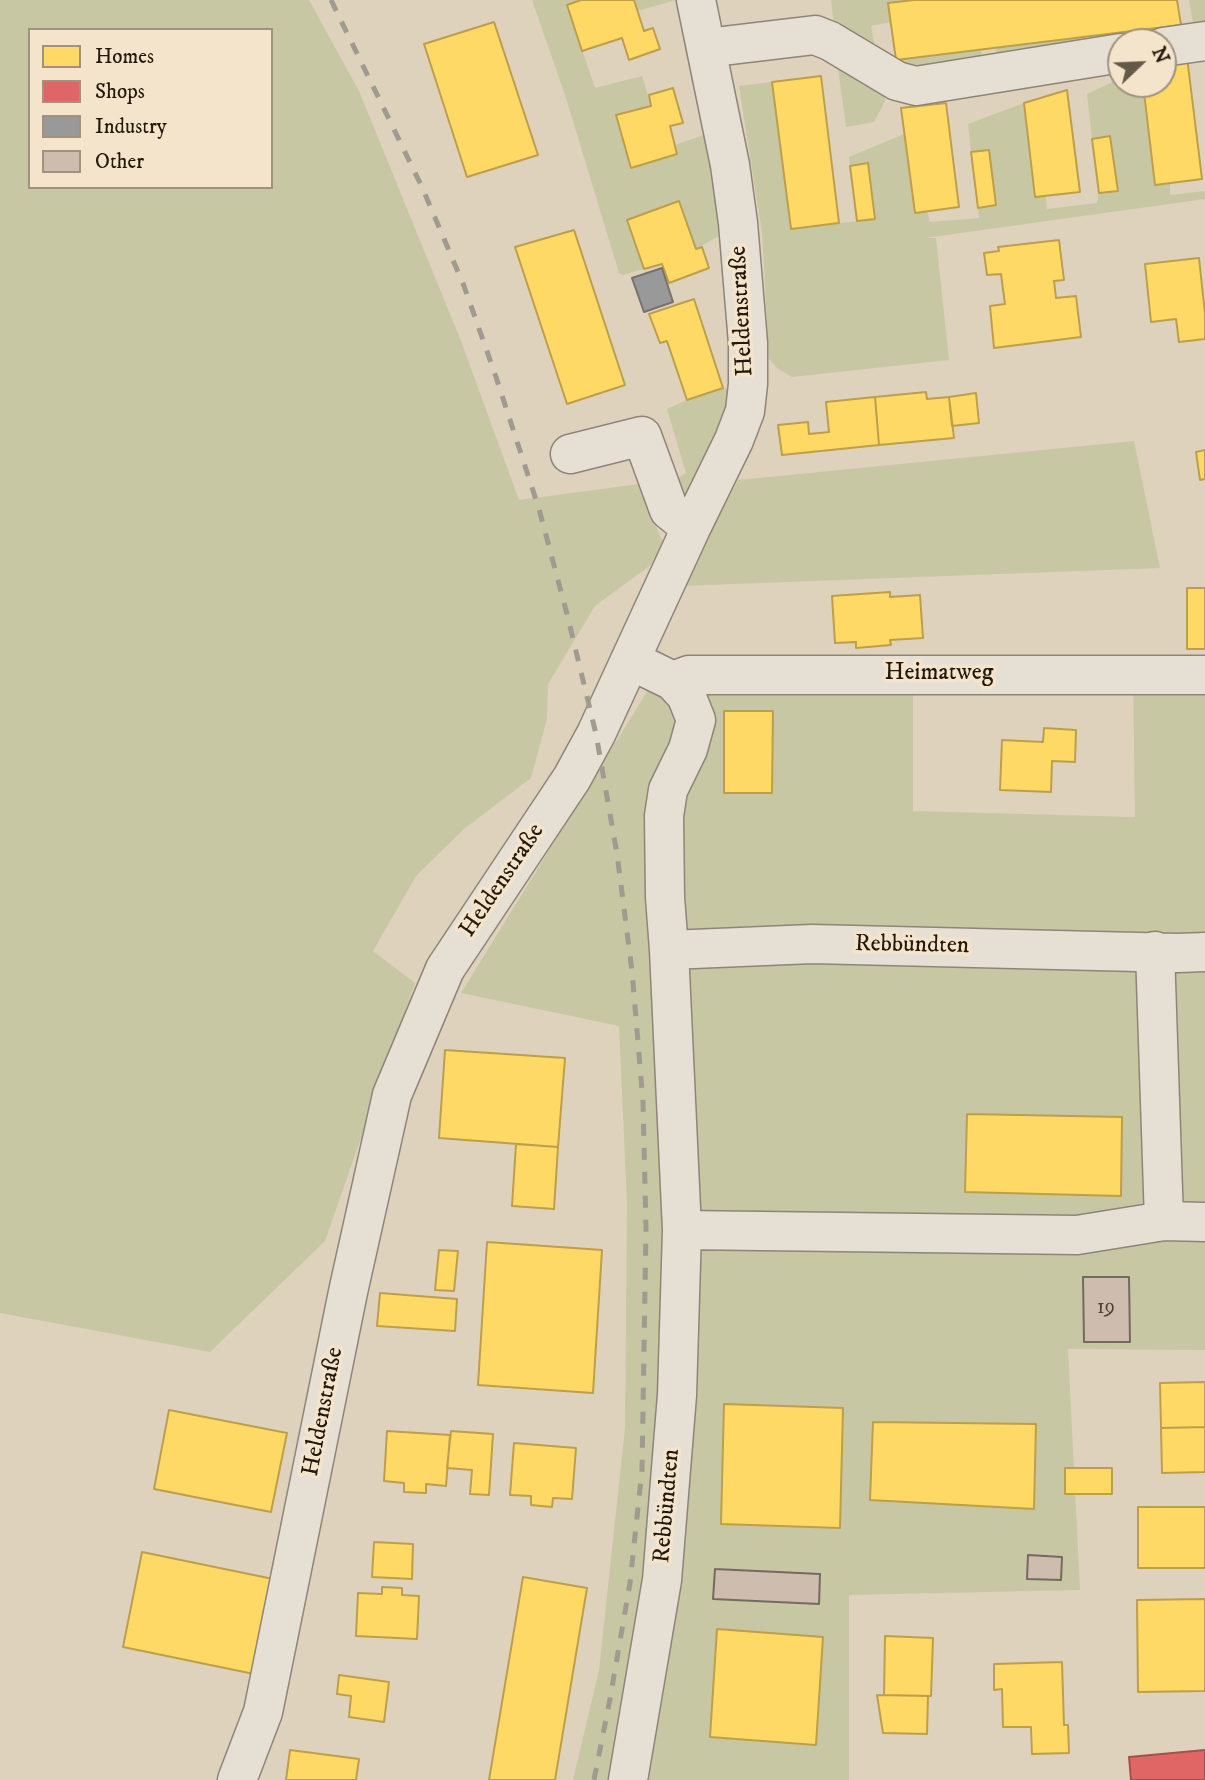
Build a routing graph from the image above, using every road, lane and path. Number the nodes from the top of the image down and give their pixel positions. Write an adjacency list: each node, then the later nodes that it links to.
1 (696, 0): 4 (street, Heldenstraße)
2 (1205, 41): 3 (street)
3 (1177, 45)
4 (706, 48): 5 (street); 7 (street, Heldenstraße)
5 (1107, 55)
6 (570, 454): 7 (street)
7 (691, 528): 8 (street, Heldenstraße)
8 (630, 660): 10 (street); 17 (street, Heldenstraße)
9 (1205, 675): 10 (street, Heimatweg)
10 (673, 681): 11 (street, Rebbündten)
11 (669, 950): 12 (street, Rebbündten); 16 (street, Rebbündten)
12 (1155, 951): 13 (street, Rebbündten); 14 (street)
13 (1205, 952)
14 (1164, 1221): 15 (street); 16 (street)
15 (1205, 1222)
16 (682, 1230): 18 (street, Rebbündten)
17 (237, 1780)
18 (628, 1780)

